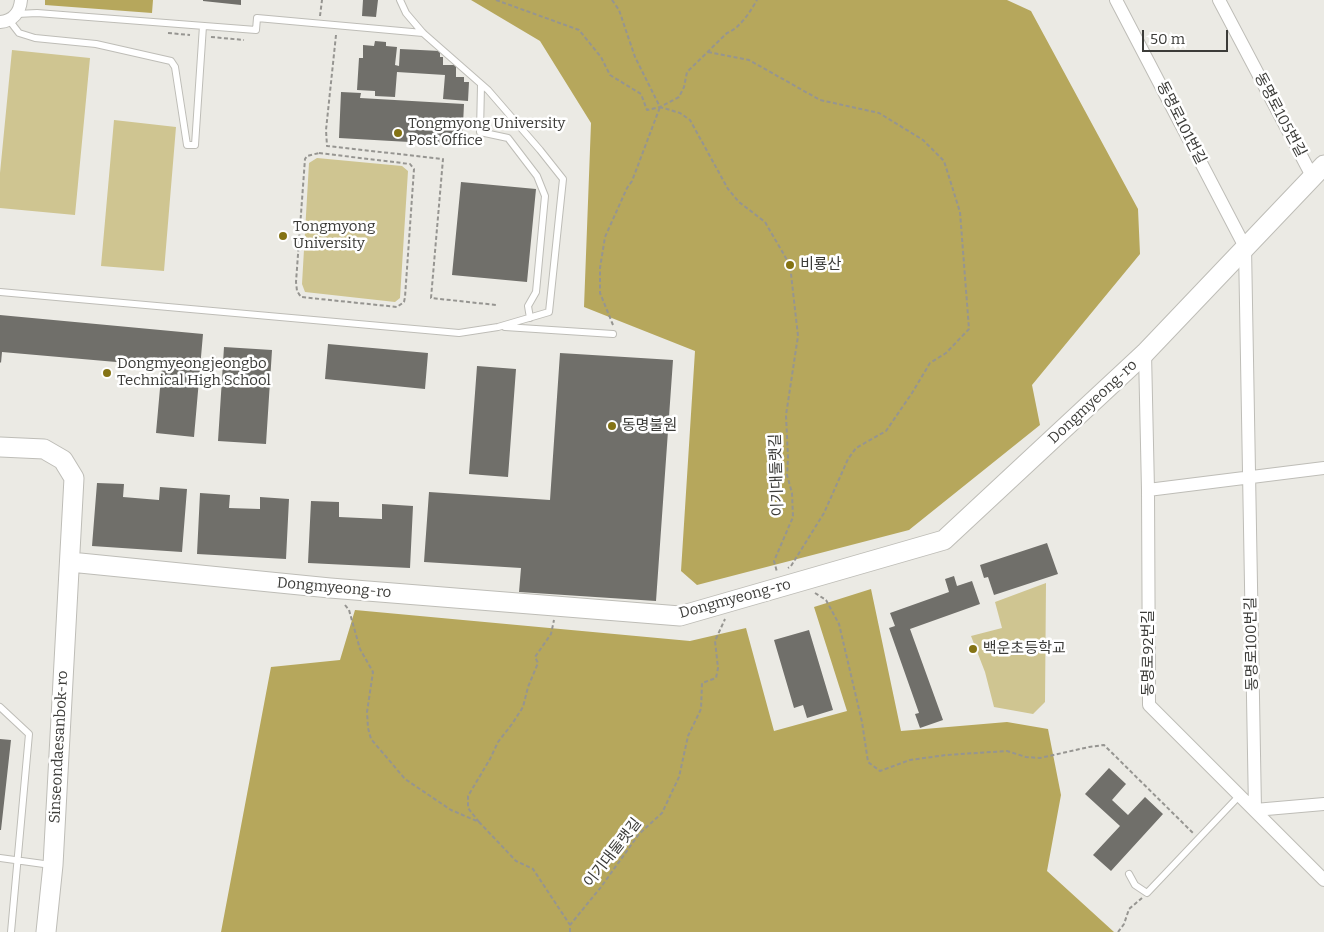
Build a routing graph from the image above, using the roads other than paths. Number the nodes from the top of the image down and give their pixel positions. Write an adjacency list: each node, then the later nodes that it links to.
1 (400, 0): 8 (lane)
2 (1116, 0): 11 (street, 동명로101번길)
3 (1219, 0): 10 (street, 동명로105번길)
4 (21, 1): 5 (lane); 6 (street)
5 (34, 13): 6 (lane); 7 (lane)
6 (8, 19): 7 (lane)
7 (203, 26): 8 (lane)
8 (423, 33): 9 (lane)
9 (481, 85): 13 (lane); 13 (lane)
10 (1318, 172): 11 (street, Dongmyeong-ro)
11 (1245, 247): 16 (street, Dongmyeong-ro); 19 (street, 동명로100번길)
12 (0, 292): 14 (lane)
13 (530, 318): 14 (lane)
14 (498, 327): 15 (lane)
15 (613, 334)
16 (1145, 353): 20 (street, 동명로92번길); 21 (street, Dongmyeong-ro)
17 (0, 447): 21 (street)
18 (1324, 468): 19 (street)
19 (1249, 479): 20 (street); 25 (street, 동명로100번길)
20 (1148, 490): 23 (street, 동명로92번길)
21 (70, 562): 28 (street, Sinseondaesanbok-ro)
22 (0, 707): 27 (lane)
23 (1240, 795): 25 (street, 동명로92번길); 29 (lane)
24 (1324, 804): 25 (street)
25 (1254, 810): 30 (street, 동명로92번길)
26 (0, 858): 27 (lane)
27 (17, 860): 28 (lane); 31 (lane)
28 (52, 865): 32 (street, Sinseondaesanbok-ro)
29 (1129, 874)
30 (1324, 880)
31 (11, 932)
32 (46, 932)

